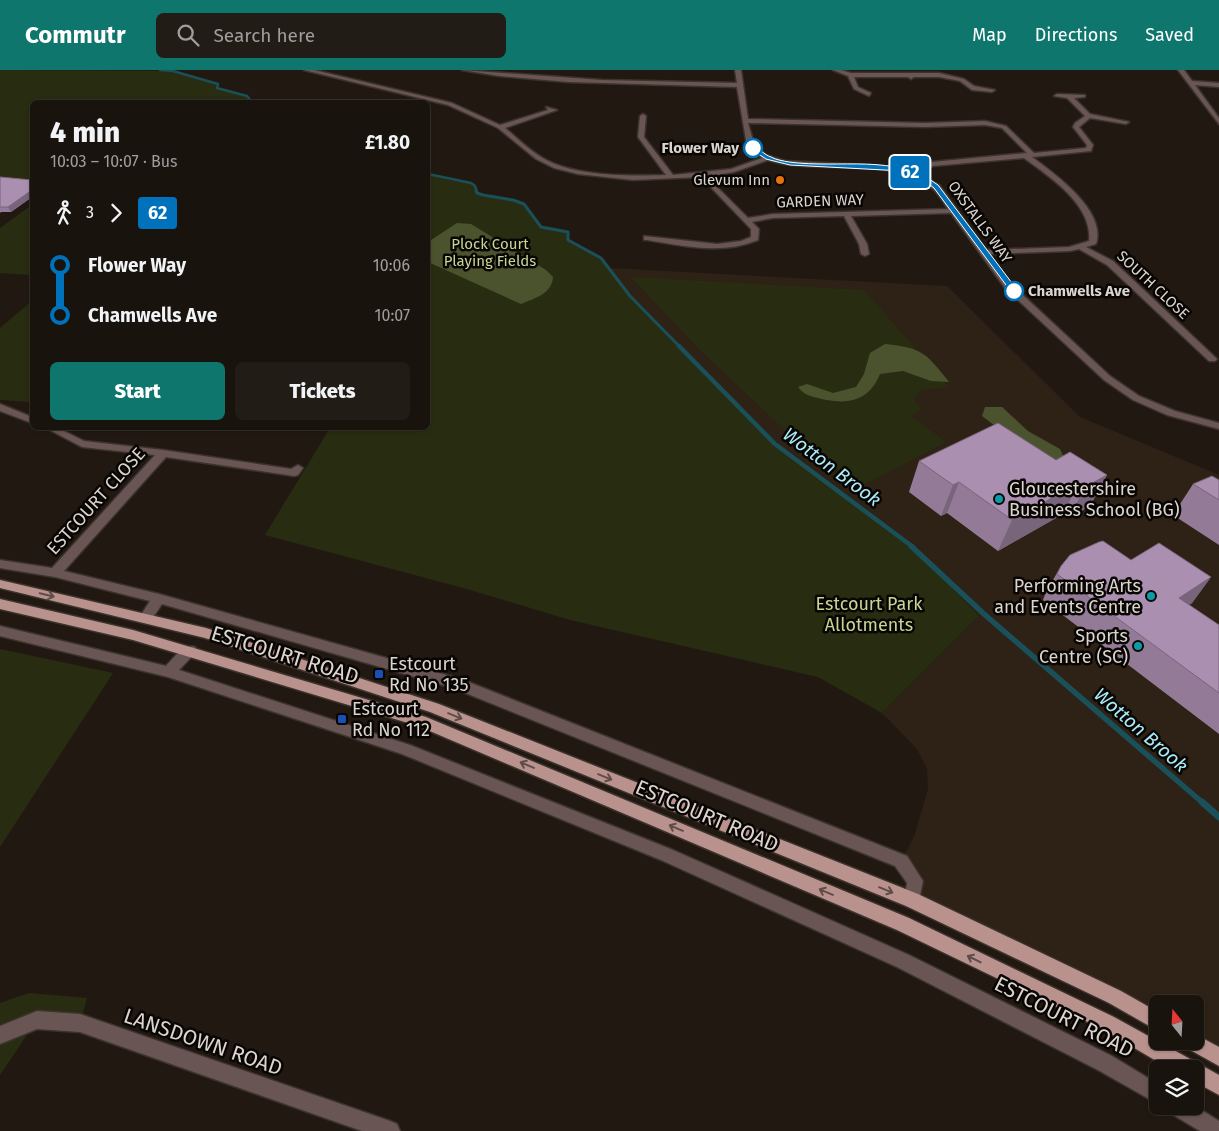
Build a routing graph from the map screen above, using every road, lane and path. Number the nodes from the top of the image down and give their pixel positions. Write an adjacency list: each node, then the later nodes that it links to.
1 (307, 70): 25 (street)
2 (465, 70): 8 (street)
3 (738, 70): 8 (street, OXSTALLS WAY)
4 (836, 70): 6 (street)
5 (1181, 70): 7 (street)
6 (850, 75): 10 (street); 13 (street)
7 (1192, 83): 9 (street); 22 (street)
8 (740, 85): 21 (street, OXSTALLS WAY)
9 (1219, 85)
10 (972, 88): 11 (street); 12 (street)
11 (965, 89)
12 (992, 90)
13 (869, 94)
14 (1057, 96): 15 (street)
15 (1069, 96): 16 (street); 19 (street)
16 (1083, 96)
17 (548, 108): 25 (street)
18 (641, 114): 30 (street)
19 (1088, 116): 23 (street); 26 (street)
20 (943, 119): 24 (street)
21 (746, 121): 24 (street); 27 (street, OXSTALLS WAY)
22 (1219, 122)
23 (1127, 123)
24 (949, 125): 26 (street)
25 (500, 127): 30 (street)
26 (1029, 155): 28 (street); 35 (street)
27 (768, 158): 28 (street, OXSTALLS WAY); 29 (street)
28 (914, 173): 31 (street, OXSTALLS WAY)
29 (703, 176): 30 (street); 33 (street)
30 (671, 178)
31 (954, 211): 32 (street, GARDEN WAY); 36 (street, OXSTALLS WAY)
32 (846, 214): 33 (street, GARDEN WAY); 37 (street)
33 (747, 220): 34 (street)
34 (647, 238)
35 (1082, 247): 36 (street); 38 (street, SOUTH CLOSE)
36 (984, 252): 43 (street, OXSTALLS WAY)
37 (865, 254)
38 (1201, 348): 39 (street); 40 (street, SOUTH CLOSE)
39 (1189, 349)
40 (1212, 359)
41 (0, 407): 42 (street)
42 (30, 419)
43 (1219, 426)
44 (55, 430): 45 (street, ESTCOURT CLOSE)
45 (163, 453): 46 (street, ESTCOURT CLOSE); 48 (street, ESTCOURT CLOSE)
46 (295, 473)
47 (0, 564): 48 (street, ESTCOURT ROAD)
48 (55, 573): 50 (street, ESTCOURT ROAD)
49 (0, 584): 52 (main road, ESTCOURT ROAD, one-way to 52)
50 (158, 599): 52 (street); 56 (street, ESTCOURT ROAD)
51 (0, 604): 54 (main road, ESTCOURT ROAD)
52 (145, 618): 56 (main road, ESTCOURT ROAD, one-way to 56)
53 (0, 631): 55 (street, ESTCOURT ROAD)
54 (190, 651): 55 (street, ESTCOURT ROAD); 61 (main road, ESTCOURT ROAD, one-way to 54)
55 (168, 672): 64 (street, ESTCOURT ROAD)
56 (912, 900): 57 (main road, ESTCOURT ROAD)
57 (1149, 1017)
58 (0, 1035): 66 (street, LANSDOWN ROAD)
59 (1204, 1048): 60 (main road)
60 (1219, 1057)
61 (1172, 1060)
62 (1204, 1077): 63 (main road)
63 (1219, 1086)
64 (1149, 1090)
65 (1192, 1115): 67 (street)
66 (390, 1131)
67 (1218, 1131)

